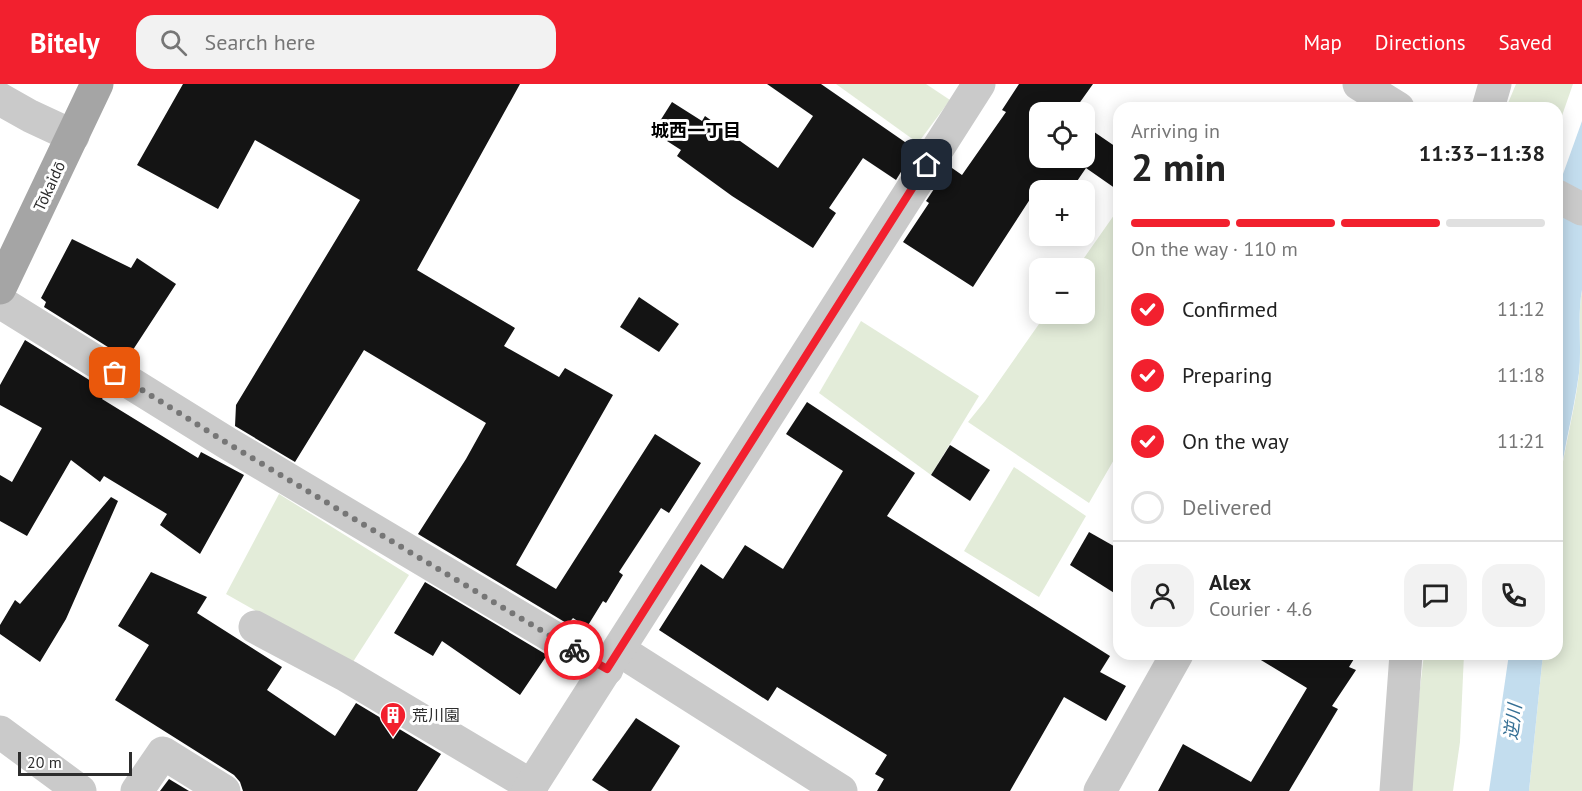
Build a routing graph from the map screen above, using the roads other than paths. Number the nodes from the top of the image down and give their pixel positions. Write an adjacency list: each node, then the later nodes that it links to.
1 (97, 84): 8 (main road, Tōkaidō)
2 (979, 84): 14 (street)
3 (1359, 84): 6 (street)
4 (1495, 84): 7 (street)
5 (0, 99): 8 (street)
6 (1388, 102)
7 (1490, 102)
8 (73, 136): 11 (main road, Tōkaidō)
9 (1563, 199): 10 (street)
10 (1582, 209)
11 (0, 288)
12 (0, 302): 14 (street)
13 (255, 627): 18 (street)
14 (613, 660): 18 (street); 22 (street)
15 (1174, 660): 23 (street)
16 (1406, 660): 24 (street)
17 (0, 732): 19 (street)
18 (530, 788)
19 (80, 791)
20 (137, 791): 21 (street)
21 (224, 791)
22 (841, 791)
23 (1100, 791)
24 (1396, 791)

